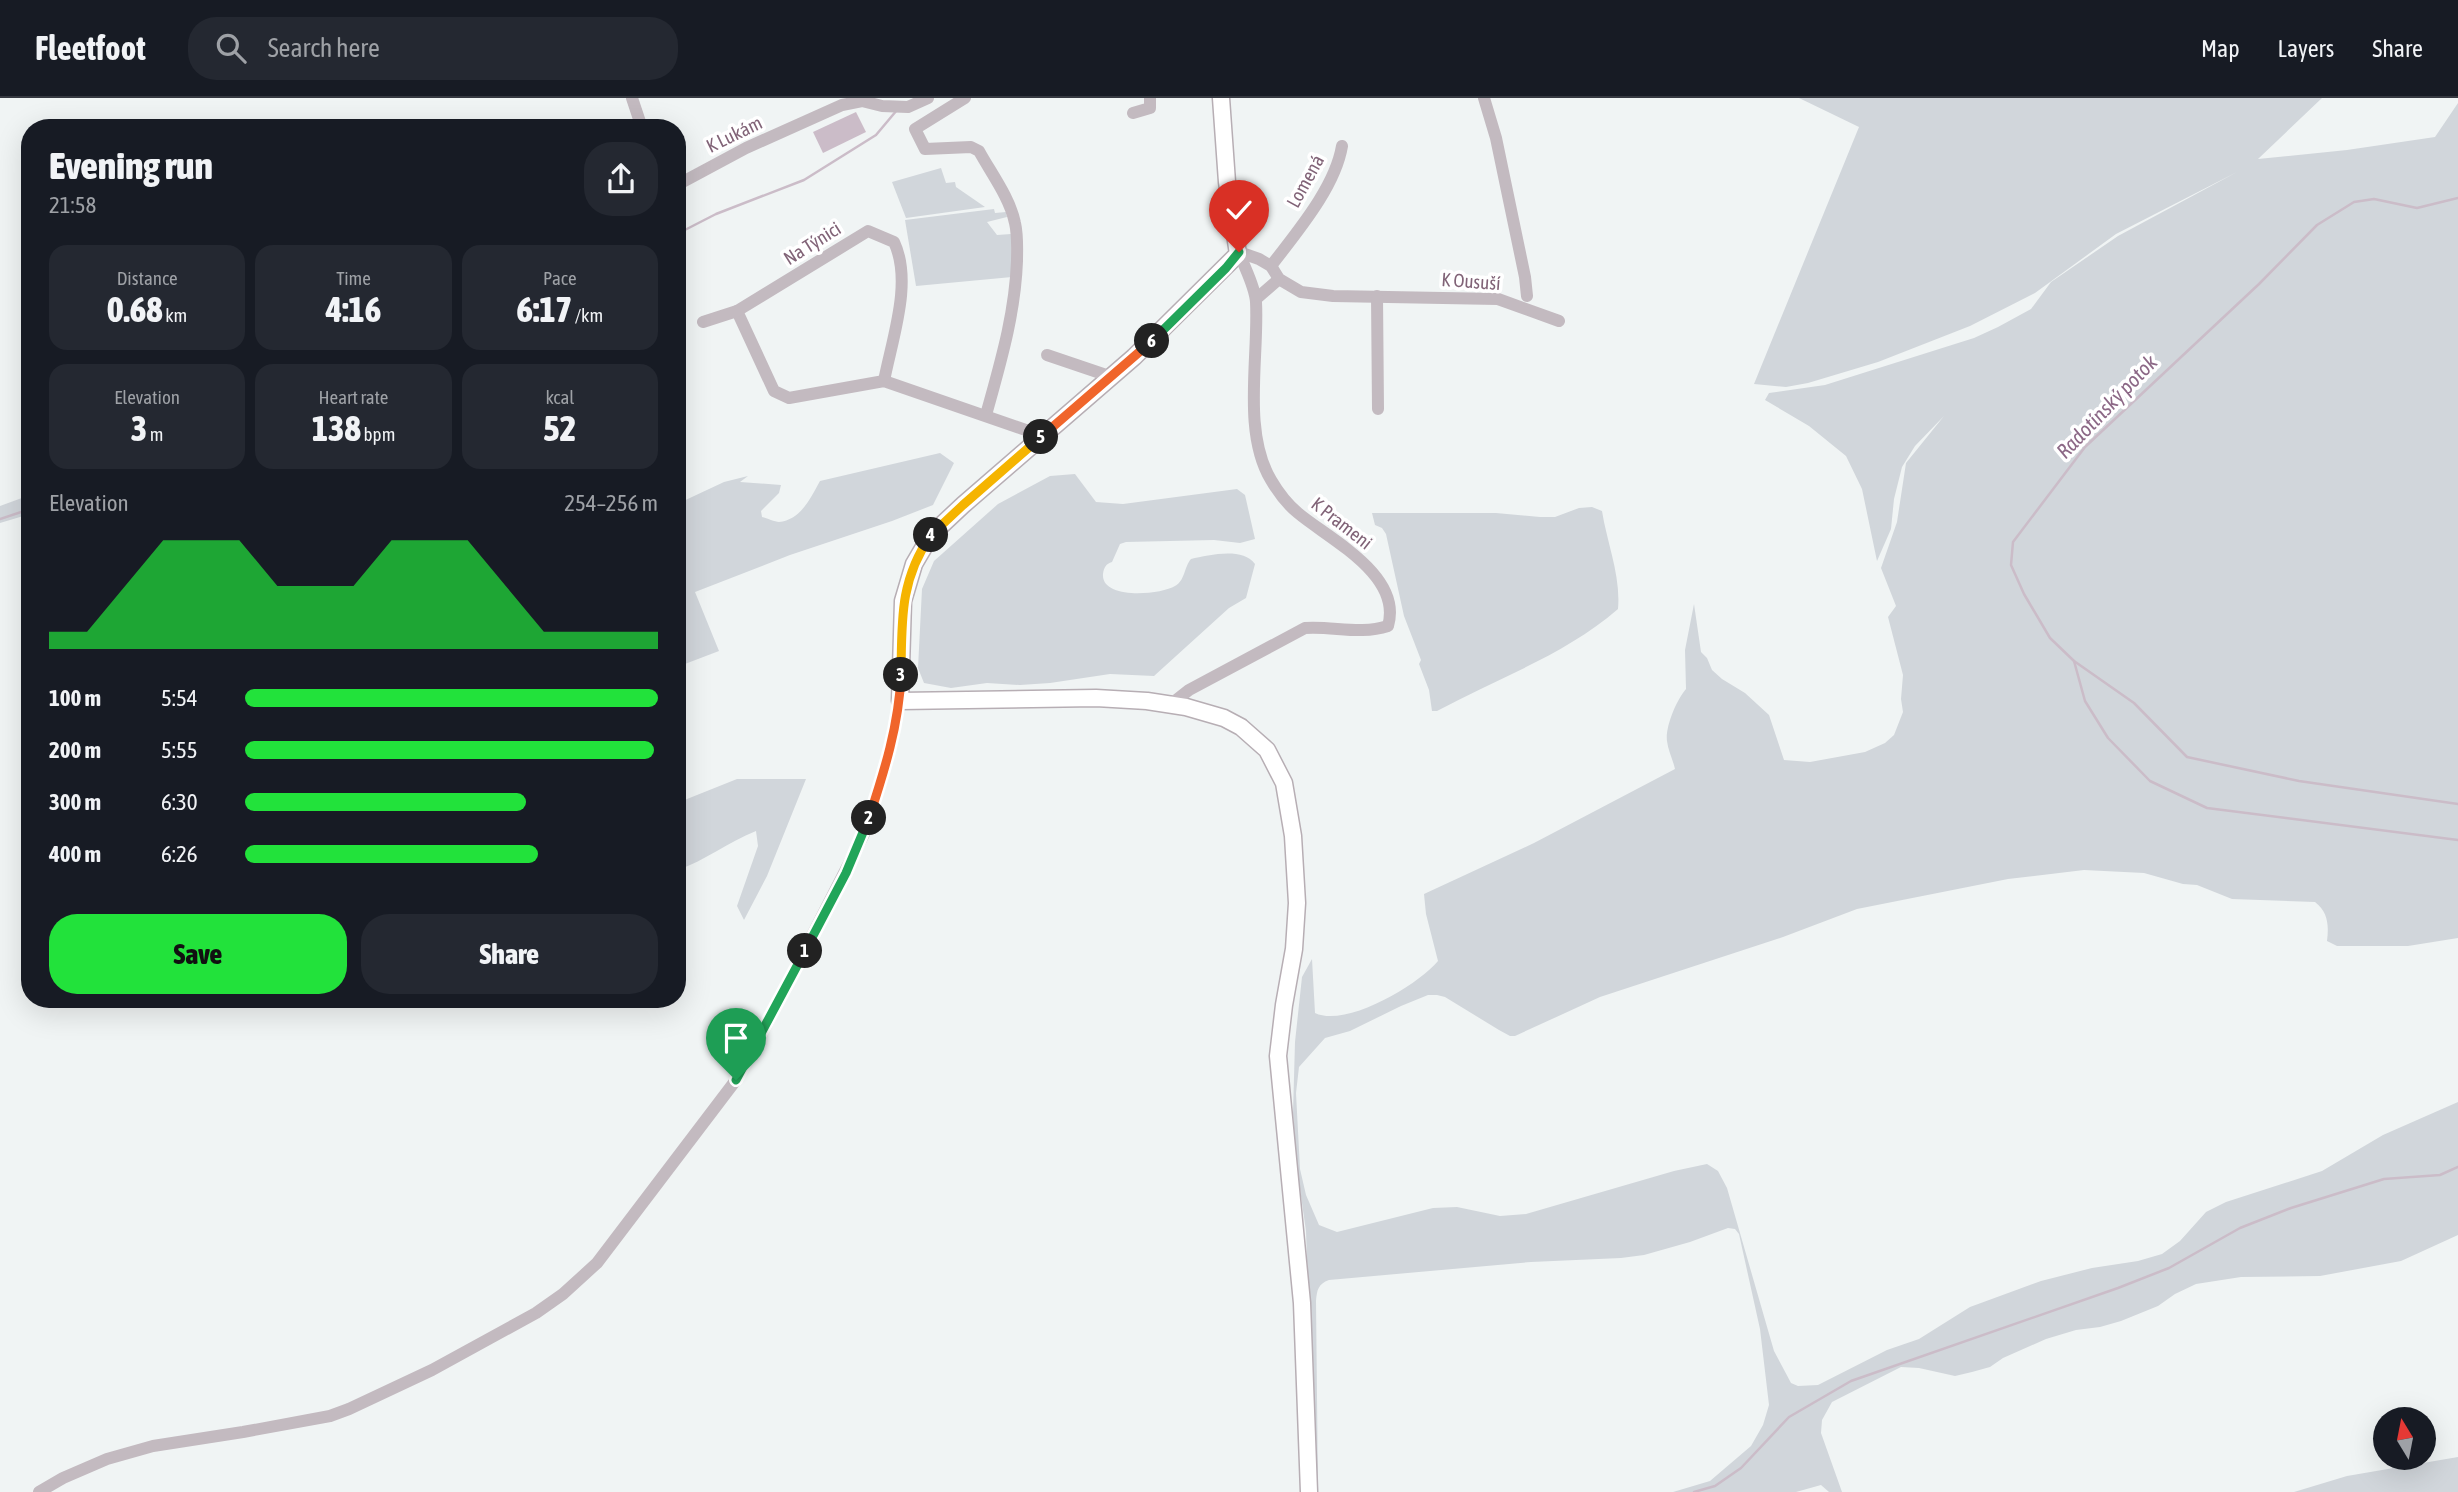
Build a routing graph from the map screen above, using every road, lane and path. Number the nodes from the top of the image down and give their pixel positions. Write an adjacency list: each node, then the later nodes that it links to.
1 (632, 98): 8 (street)
2 (928, 98): 10 (street, K Lukám)
3 (965, 98): 24 (street)
4 (1150, 98): 7 (street)
5 (1221, 98): 11 (main road)
6 (1484, 98): 15 (street)
7 (1133, 113)
8 (639, 119)
9 (1342, 146): 12 (street, Lomená)
10 (686, 180)
11 (1239, 252): 12 (street); 16 (street); 21 (main road)
12 (1271, 266): 13 (street)
13 (1279, 279): 14 (street, K Ousuší); 16 (street)
14 (1377, 296): 18 (street, K Ousuší); 23 (street)
15 (1527, 296)
16 (1256, 299): 27 (street, K Prameni)
17 (737, 311): 19 (street, Na Týnici); 22 (street); 22 (street, Na Týnici)
18 (1559, 321)
19 (703, 322)
20 (1047, 355): 21 (street)
21 (1112, 377): 25 (main road)
22 (884, 381): 24 (street)
23 (1378, 409)
24 (986, 415): 25 (street)
25 (1043, 436): 26 (main road)
26 (900, 701): 27 (main road); 28 (street)
27 (1170, 705): 29 (main road)
28 (39, 1492)
29 (1309, 1492)

